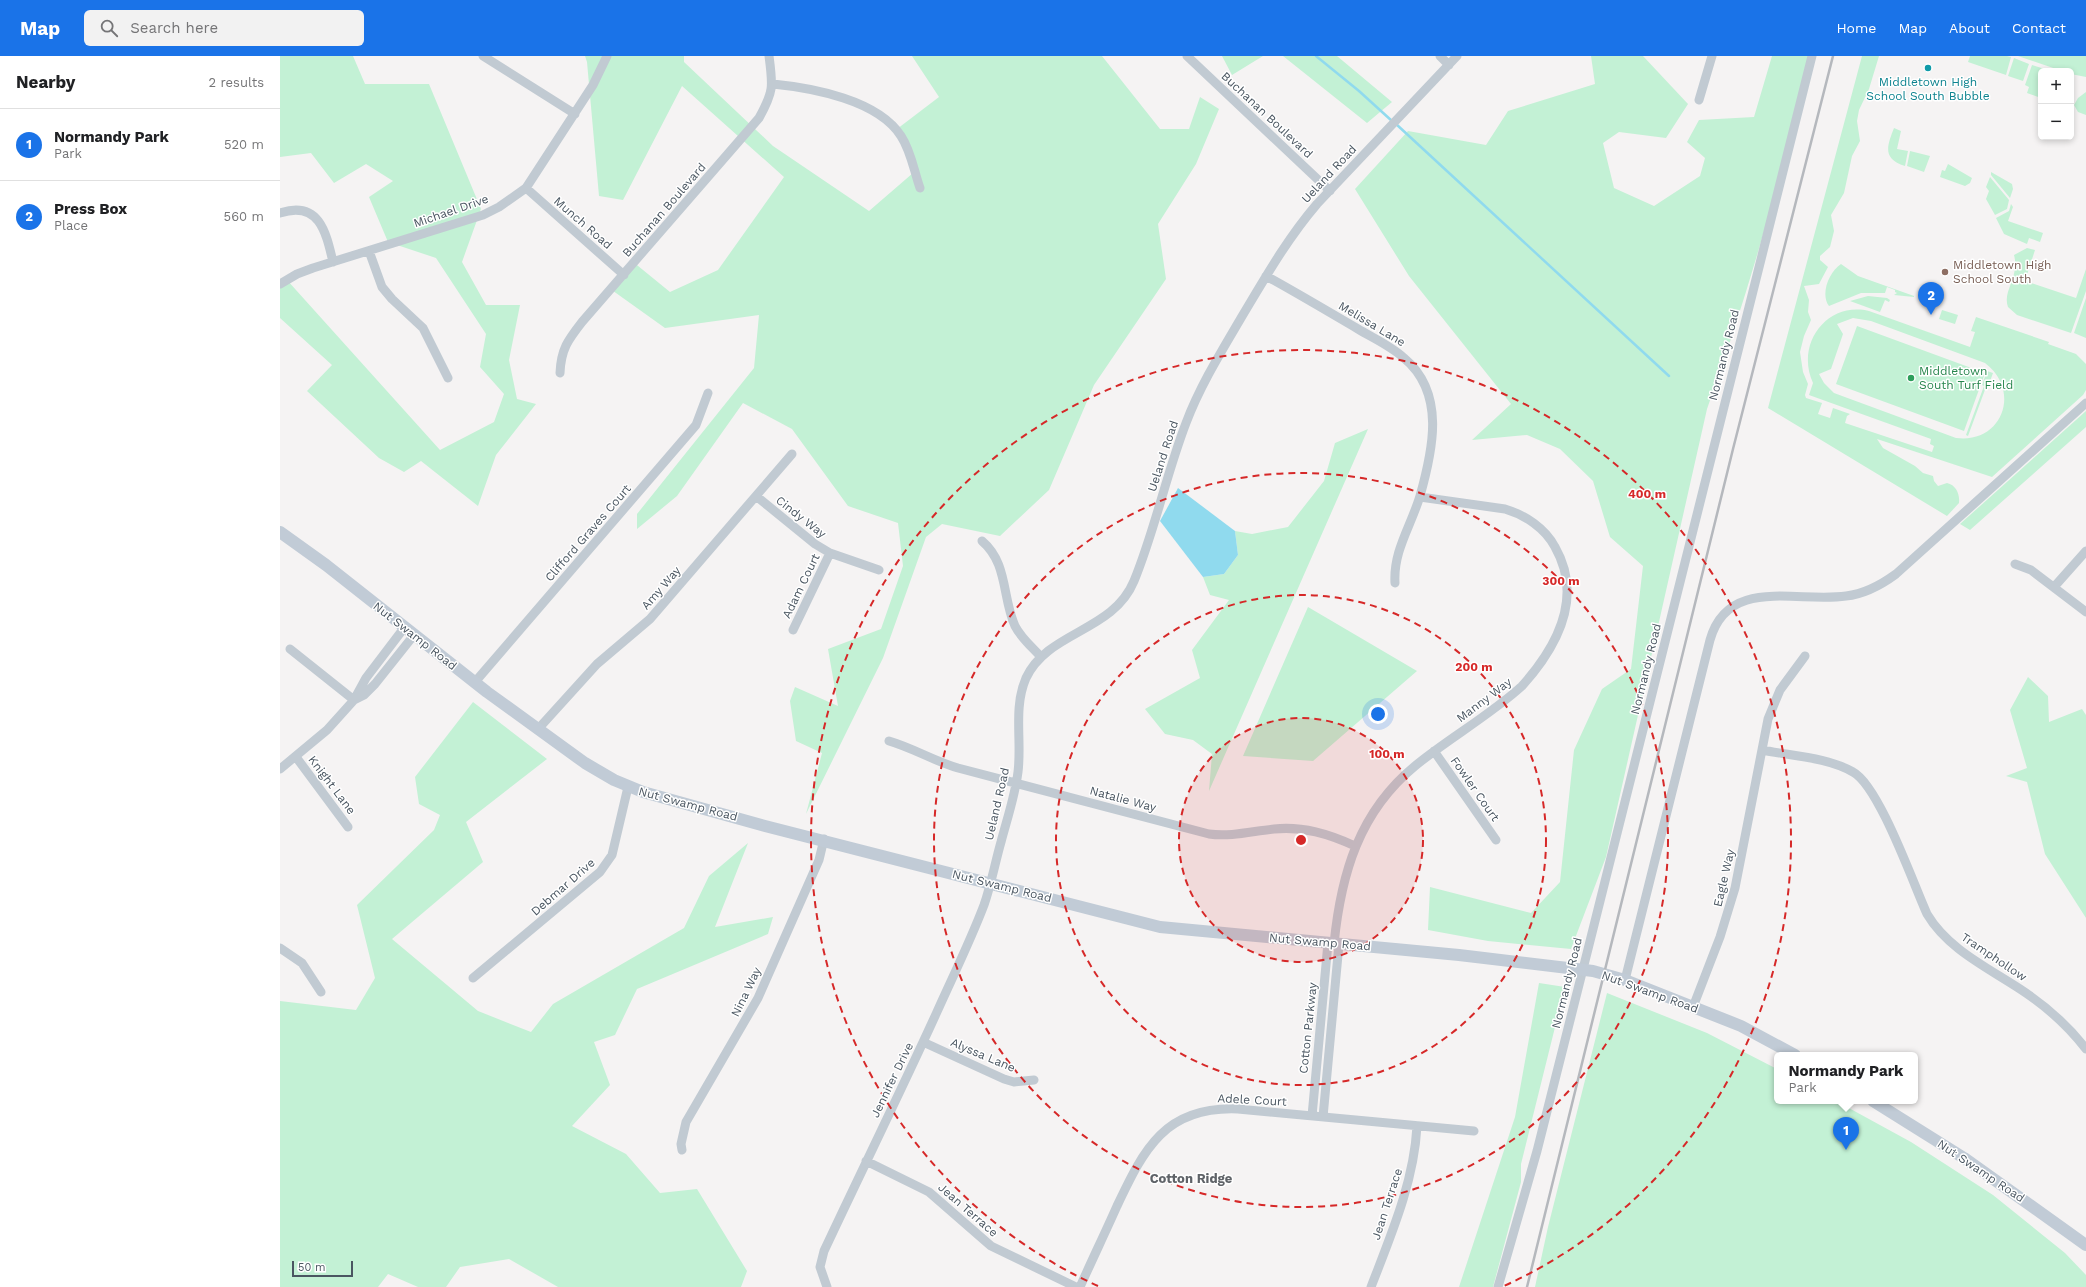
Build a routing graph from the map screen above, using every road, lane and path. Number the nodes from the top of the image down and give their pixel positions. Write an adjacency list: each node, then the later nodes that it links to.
1 (483, 56): 12 (street)
2 (607, 56): 12 (street, Michael Drive)
3 (769, 56): 10 (street, Buchanan Boulevard)
4 (1187, 56): 15 (street, Buchanan Boulevard)
5 (1440, 56): 9 (street)
6 (1457, 56): 9 (street, Ueland Road)
7 (1712, 56): 11 (street)
8 (1812, 56): 60 (street, Normandy Road)
9 (1449, 64): 15 (street, Ueland Road)
10 (773, 84): 14 (street); 19 (street, Buchanan Boulevard)
11 (1699, 100)
12 (575, 114): 13 (street, Michael Drive)
13 (526, 188): 17 (street, Michael Drive); 19 (street, Munch Road)
14 (920, 188)
15 (1330, 190): 20 (street, Ueland Road)
16 (280, 213): 18 (street)
17 (369, 251): 18 (street, Michael Drive); 23 (street)
18 (333, 262): 21 (street, Michael Drive)
19 (624, 275): 22 (street, Buchanan Boulevard)
20 (1266, 276): 28 (street, Melissa Lane); 42 (street, Ueland Road)
21 (280, 284)
22 (560, 373)
23 (448, 378)
24 (708, 393): 43 (street, Clifford Graves Court)
25 (2086, 403): 62 (street)
26 (792, 454): 27 (street, Amy Way)
27 (756, 496): 32 (street, Cindy Way); 45 (street, Amy Way)
28 (1420, 497): 35 (street, Melissa Lane); 48 (street, Manny Way)
29 (280, 532): 39 (main road, Nut Swamp Road)
30 (982, 541): 42 (street)
31 (2086, 551): 36 (street)
32 (830, 553): 34 (street, Cindy Way); 38 (street, Adam Court)
33 (2014, 564): 36 (street)
34 (879, 570)
35 (1395, 583)
36 (2054, 587): 37 (street)
37 (2086, 612)
38 (793, 630)
39 (409, 631): 43 (main road, Nut Swamp Road); 44 (street)
40 (290, 649): 44 (street)
41 (1805, 656): 47 (street, Eagle Way)
42 (1041, 657): 51 (street, Ueland Road)
43 (475, 682): 45 (main road, Nut Swamp Road)
44 (354, 700): 49 (street)
45 (539, 728): 52 (main road, Nut Swamp Road)
46 (889, 741): 51 (street, Natalie Way)
47 (1762, 750): 64 (street, Eagle Way); 68 (street, Tramphollow)
48 (1434, 751): 55 (street, Fowler Court); 56 (street, Manny Way)
49 (296, 757): 50 (street); 53 (street, Knight Lane)
50 (280, 769)
51 (1016, 783): 56 (street, Natalie Way); 57 (street, Ueland Road)
52 (628, 787): 54 (main road, Nut Swamp Road); 61 (street, Debmar Drive)
53 (348, 827)
54 (824, 839): 57 (main road, Nut Swamp Road); 76 (street, Nina Way)
55 (1496, 840)
56 (1355, 846): 58 (street, Manny Way)
57 (990, 883): 58 (main road, Nut Swamp Road); 67 (street, Jennifer Drive)
58 (1334, 944): 60 (main road, Nut Swamp Road); 65 (street, Cotton Parkway); 66 (street, Cotton Parkway)
59 (280, 948): 63 (street)
60 (1583, 969): 62 (main road, Nut Swamp Road); 83 (street, Normandy Road)
61 (473, 978)
62 (1624, 980): 64 (main road, Nut Swamp Road)
63 (321, 992)
64 (1693, 1007): 69 (main road, Nut Swamp Road)
65 (1320, 1033): 66 (street); 72 (street, Cotton Parkway)
66 (1331, 1033): 73 (street, Cotton Parkway)
67 (923, 1042): 70 (street, Alyssa Lane); 77 (street, Jennifer Drive)
68 (2086, 1049)
69 (1790, 1052)
70 (1034, 1080)
71 (1879, 1104): 78 (main road, Nut Swamp Road)
72 (1312, 1116): 73 (street, Adele Court); 81 (street, Adele Court)
73 (1323, 1117): 74 (street, Adele Court)
74 (1417, 1126): 75 (street, Adele Court); 82 (street, Jean Terrace)
75 (1474, 1131)
76 (682, 1150)
77 (866, 1161): 79 (street, Jennifer Drive); 80 (street, Jean Terrace)
78 (2086, 1246)
79 (827, 1287)
80 (1076, 1287)
81 (1080, 1287)
82 (1371, 1287)
83 (1498, 1287)

